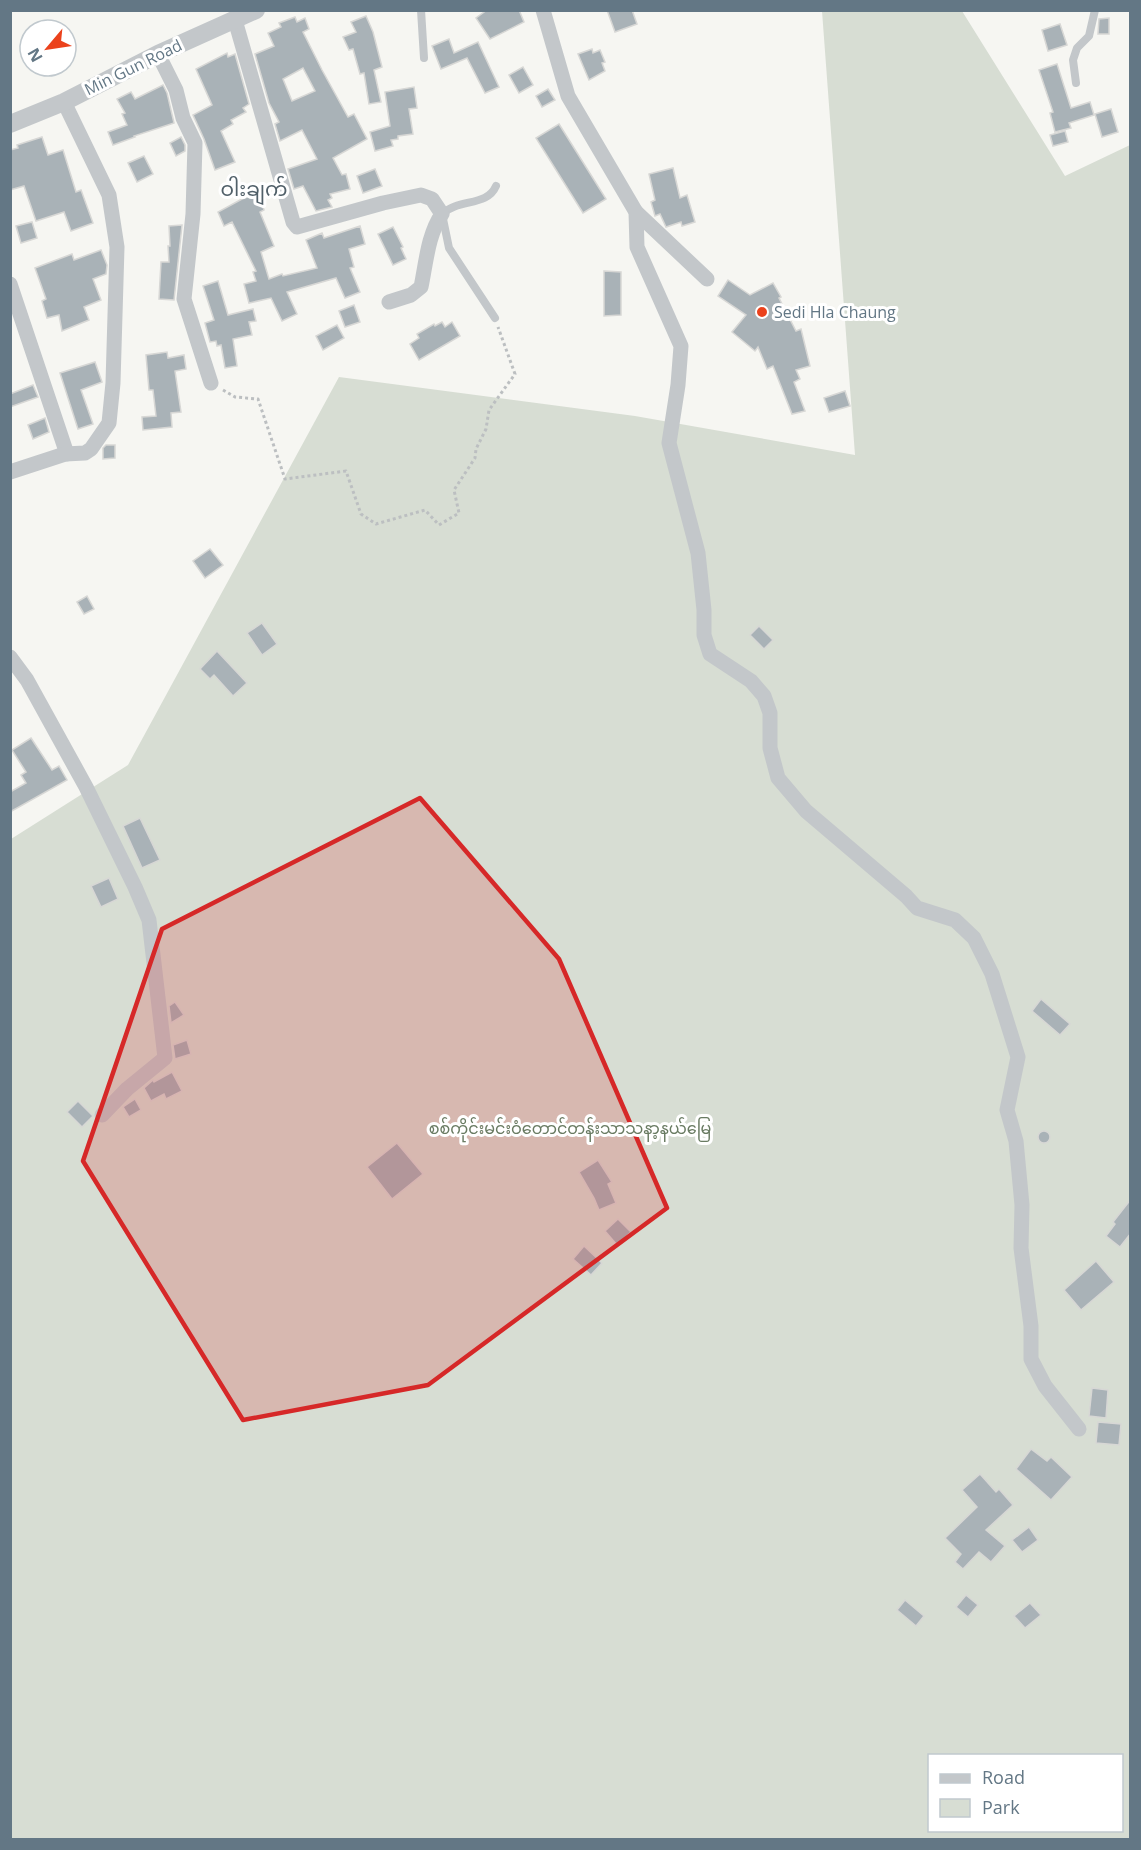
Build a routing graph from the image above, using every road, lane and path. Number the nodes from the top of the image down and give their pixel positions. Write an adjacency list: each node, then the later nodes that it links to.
1 (256, 10): 5 (street, Min Gun Road)
2 (421, 10): 7 (lane)
3 (543, 10): 12 (street)
4 (1095, 10): 8 (lane)
5 (235, 20): 6 (street, Min Gun Road); 13 (street)
6 (158, 54): 9 (street, Min Gun Road); 18 (street)
7 (424, 58)
8 (1076, 83)
9 (64, 102): 10 (street, Min Gun Road); 19 (street)
10 (10, 124)
11 (496, 186): 13 (lane)
12 (636, 212): 14 (street); 23 (street)
13 (442, 214): 16 (street); 17 (lane)
14 (707, 279)
15 (10, 284): 19 (street)
16 (389, 302)
17 (495, 318): 18 (path)
18 (211, 383)
19 (68, 454): 20 (street)
20 (10, 472)
21 (10, 657): 22 (street)
22 (102, 1115)
23 (1079, 1429)

